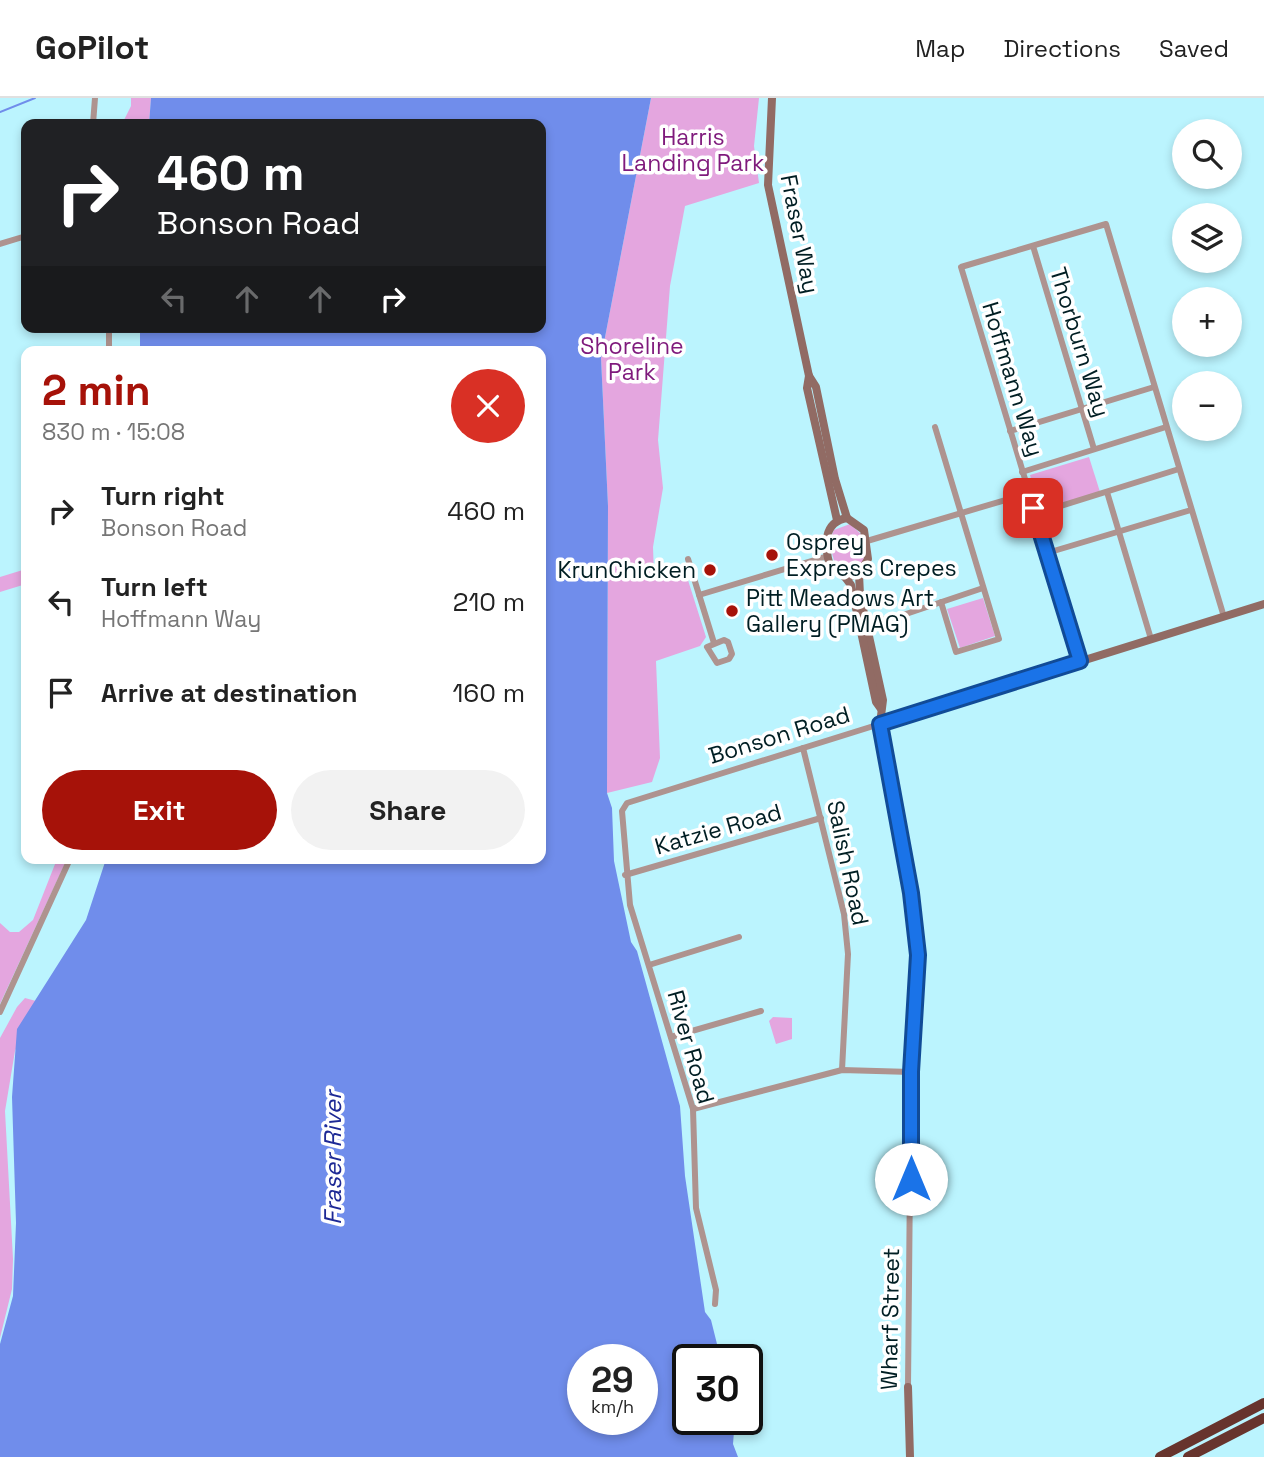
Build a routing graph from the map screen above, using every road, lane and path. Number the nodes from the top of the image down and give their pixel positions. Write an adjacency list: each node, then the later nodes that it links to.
1 (95, 98): 3 (street)
2 (772, 98): 7 (street, Fraser Way)
3 (93, 119)
4 (21, 238): 5 (street)
5 (0, 244)
6 (1033, 246): 8 (street); 9 (street, Thorburn Way); 12 (street, Hoffmann Way)
7 (809, 376): 21 (street, Fraser Way); 22 (street, Fraser Way)
8 (1154, 387): 9 (street); 11 (street)
9 (1082, 409): 12 (street); 13 (street, Thorburn Way)
10 (934, 427): 19 (street)
11 (1166, 427): 13 (street); 14 (street)
12 (1010, 431): 15 (street, Hoffmann Way)
13 (1094, 449): 15 (street)
14 (1179, 469): 16 (street); 18 (street)
15 (1022, 472): 17 (street, Hoffmann Way)
16 (1107, 492): 20 (street); 23 (street)
17 (1029, 493): 19 (street); 20 (street, Hoffmann Way)
18 (1191, 510): 23 (street); 34 (street)
19 (961, 514): 24 (street); 30 (street)
20 (1035, 514): 25 (street, Hoffmann Way)
21 (847, 517): 22 (street); 24 (street)
22 (837, 520): 26 (street)
23 (1119, 532): 25 (street); 36 (street)
24 (867, 541): 28 (street)
25 (1047, 553): 38 (street, Hoffmann Way)
26 (828, 556): 29 (street); 31 (street)
27 (688, 559): 31 (street)
28 (859, 575): 29 (street); 35 (street)
29 (845, 577): 35 (street)
30 (983, 588): 32 (street); 32 (street)
31 (699, 595): 37 (street)
32 (941, 602): 35 (street)
33 (1264, 604): 34 (street, Bonson Road)
34 (1224, 617): 36 (street, Bonson Road)
35 (863, 624): 39 (street)
36 (1152, 639): 38 (street, Bonson Road)
37 (714, 643)
38 (1080, 661): 39 (street, Bonson Road)
39 (880, 724): 40 (street, Bonson Road); 51 (street, Wharf Street)
40 (803, 748): 41 (street, Bonson Road); 42 (street, Salish Road)
41 (627, 803): 44 (street, River Road)
42 (821, 818): 44 (street, Katzie Road); 50 (street, Salish Road)
43 (68, 864): 48 (street)
44 (625, 875): 46 (street, River Road)
45 (739, 937): 46 (street)
46 (649, 965): 49 (street, River Road)
47 (761, 1011): 49 (street)
48 (0, 1012)
49 (671, 1037): 52 (street, River Road)
50 (842, 1070): 51 (street); 52 (street)
51 (911, 1072): 54 (street, Wharf Street)
52 (693, 1110): 53 (street, River Road)
53 (715, 1304)
54 (908, 1387): 57 (street, Wharf Street)
55 (1264, 1403): 58 (highway)
56 (1264, 1418): 59 (highway)
57 (909, 1457)
58 (1160, 1457)
59 (1188, 1457)

